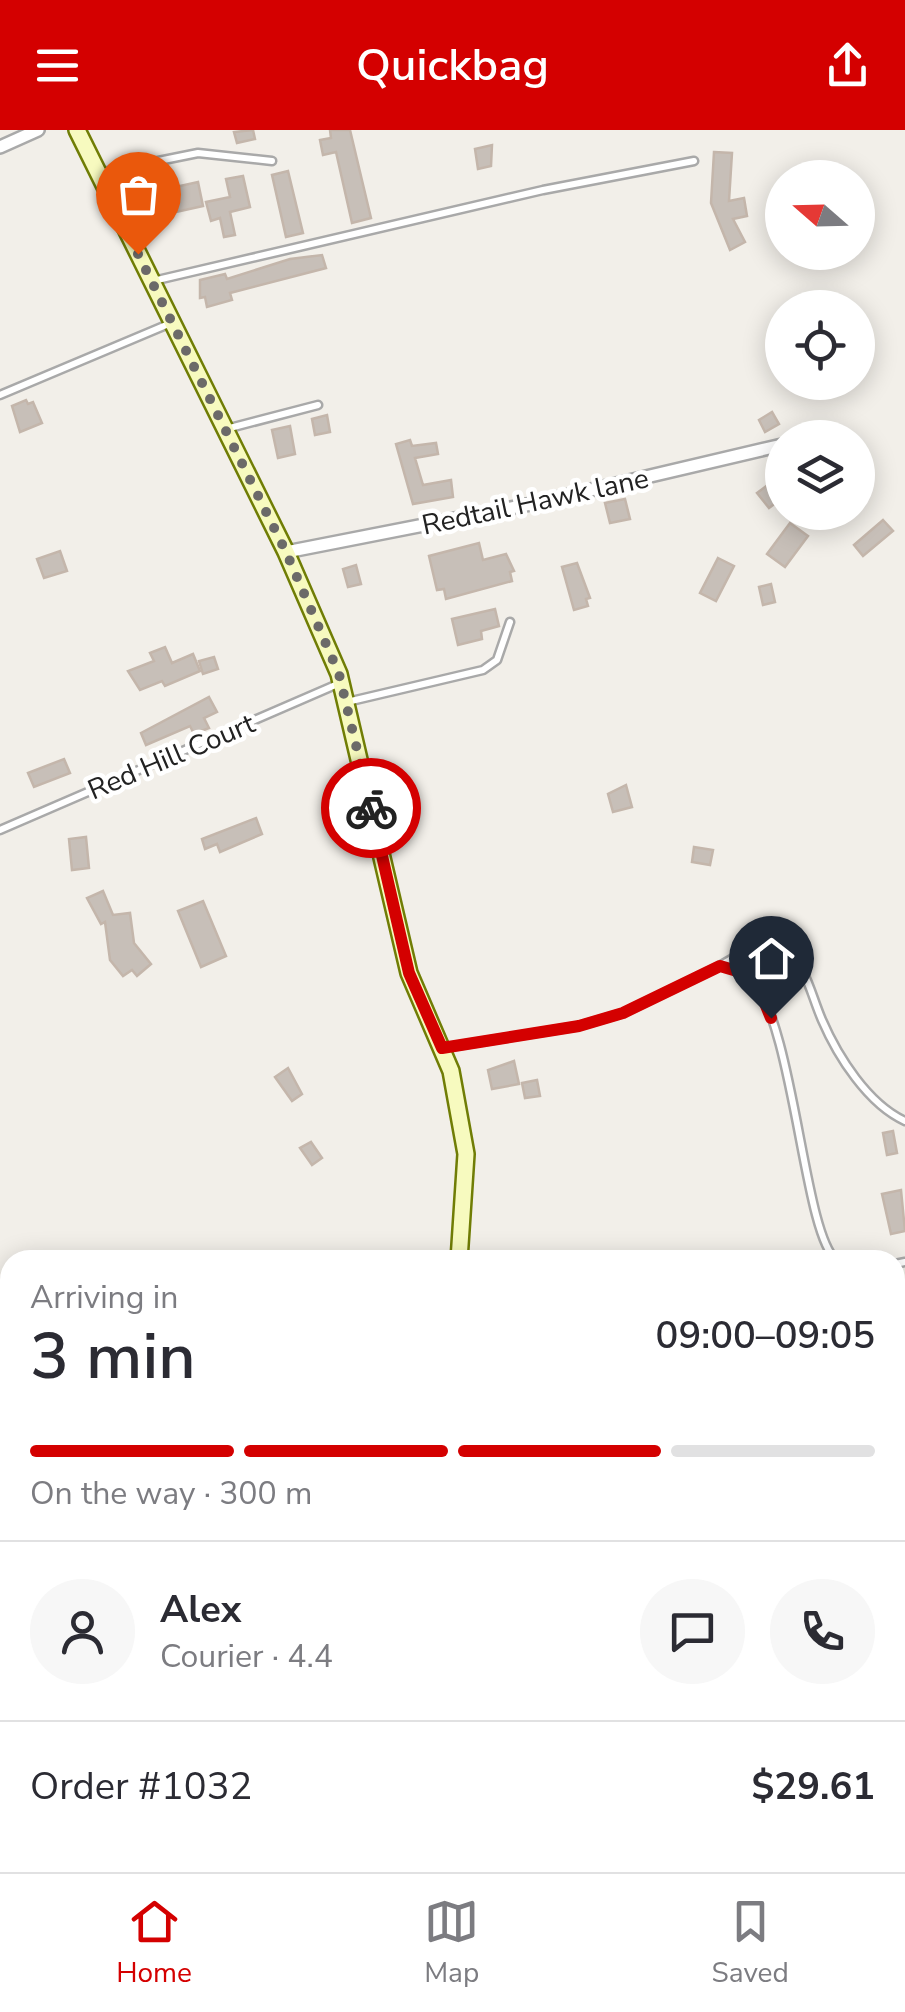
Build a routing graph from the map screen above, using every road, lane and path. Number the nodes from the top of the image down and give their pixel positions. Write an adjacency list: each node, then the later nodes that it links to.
1 (38, 130): 3 (street)
2 (77, 130): 6 (main road)
3 (0, 147)
4 (272, 161): 6 (lane)
5 (694, 161): 7 (lane)
6 (98, 173): 7 (main road)
7 (152, 282): 8 (main road)
8 (172, 322): 9 (lane); 11 (main road)
9 (0, 395)
10 (318, 405): 11 (lane)
11 (225, 429): 13 (main road)
12 (765, 449): 13 (street, Redtail Hawk lane)
13 (286, 552): 15 (main road)
14 (510, 622): 16 (lane)
15 (341, 682): 16 (main road); 17 (lane, Red Hill Court)
16 (346, 702): 19 (main road)
17 (0, 830)
18 (720, 966): 19 (lane); 20 (lane); 22 (lane)
19 (442, 1048): 21 (main road)
20 (905, 1121)
21 (460, 1250)
22 (829, 1250)

